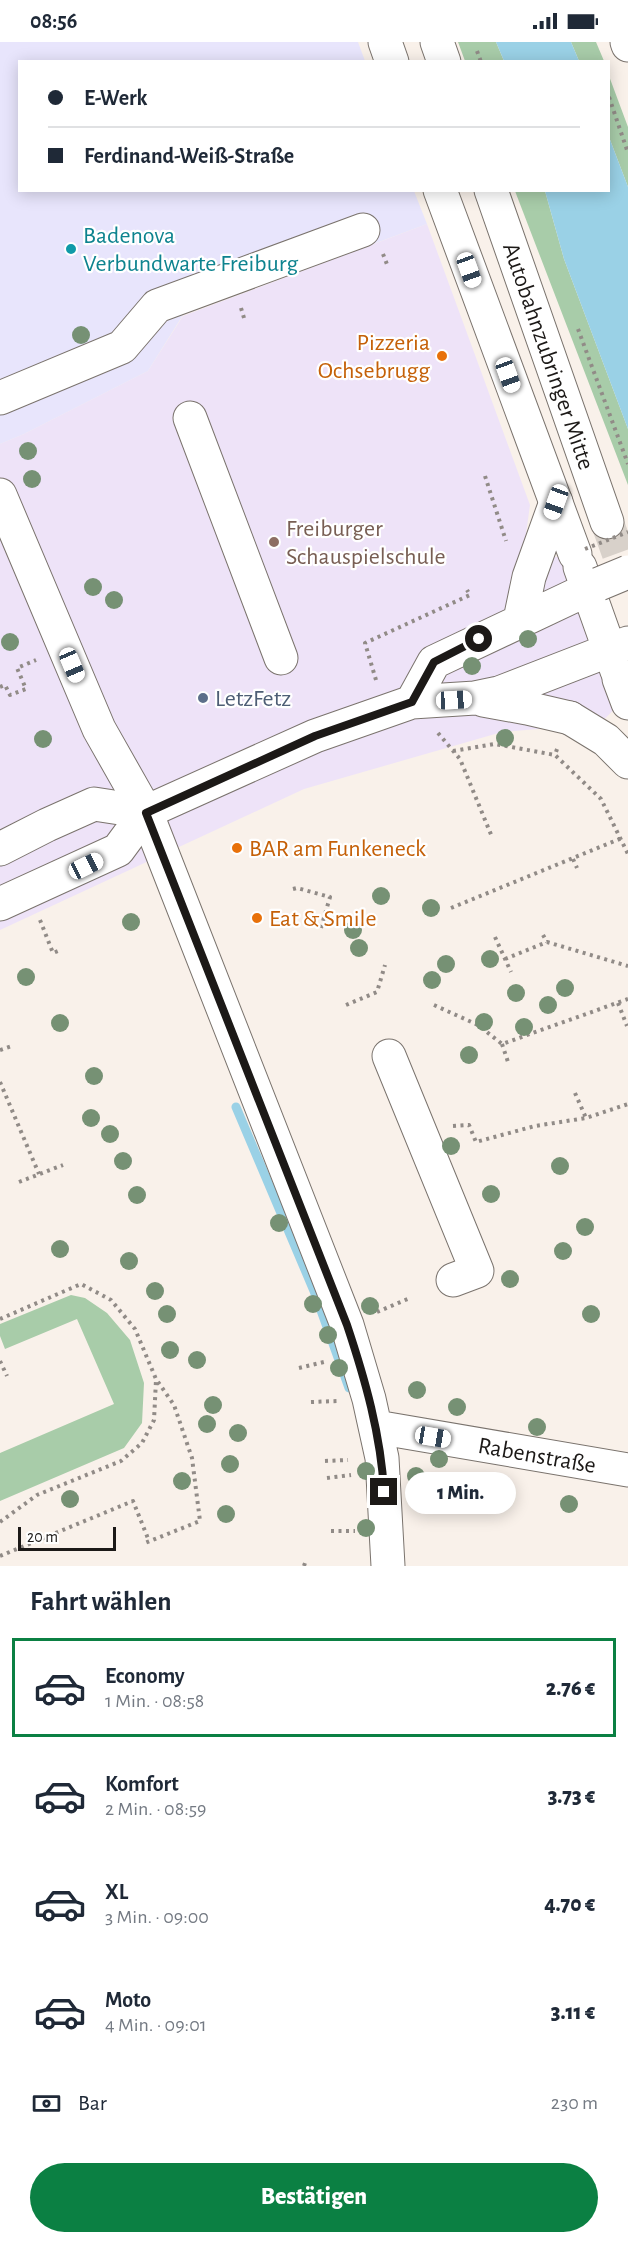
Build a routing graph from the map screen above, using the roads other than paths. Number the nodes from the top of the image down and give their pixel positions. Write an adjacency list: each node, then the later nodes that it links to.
1 (385, 42): 3 (main road)
2 (437, 42): 4 (main road)
3 (391, 60)
4 (443, 60)
5 (441, 192): 11 (main road)
6 (492, 192): 12 (main road, Autobahnzubringer Mitte)
7 (363, 230): 8 (main road)
8 (0, 398)
9 (190, 418): 15 (main road)
10 (0, 495): 20 (main road)
11 (556, 502): 13 (main road); 14 (main road)
12 (617, 527)
13 (605, 581): 14 (main road); 16 (main road)
14 (520, 620): 18 (main road)
15 (281, 658)
16 (621, 665): 17 (main road)
17 (475, 698): 18 (main road); 19 (main road)
18 (412, 702): 20 (main road)
19 (628, 762)
20 (146, 813): 21 (main road); 22 (main road); 25 (main road)
21 (0, 849)
22 (0, 904)
23 (388, 1056): 24 (main road)
24 (453, 1281)
25 (376, 1427): 26 (main road, Rabenstraße); 27 (main road)
26 (628, 1470)
27 (388, 1566)

